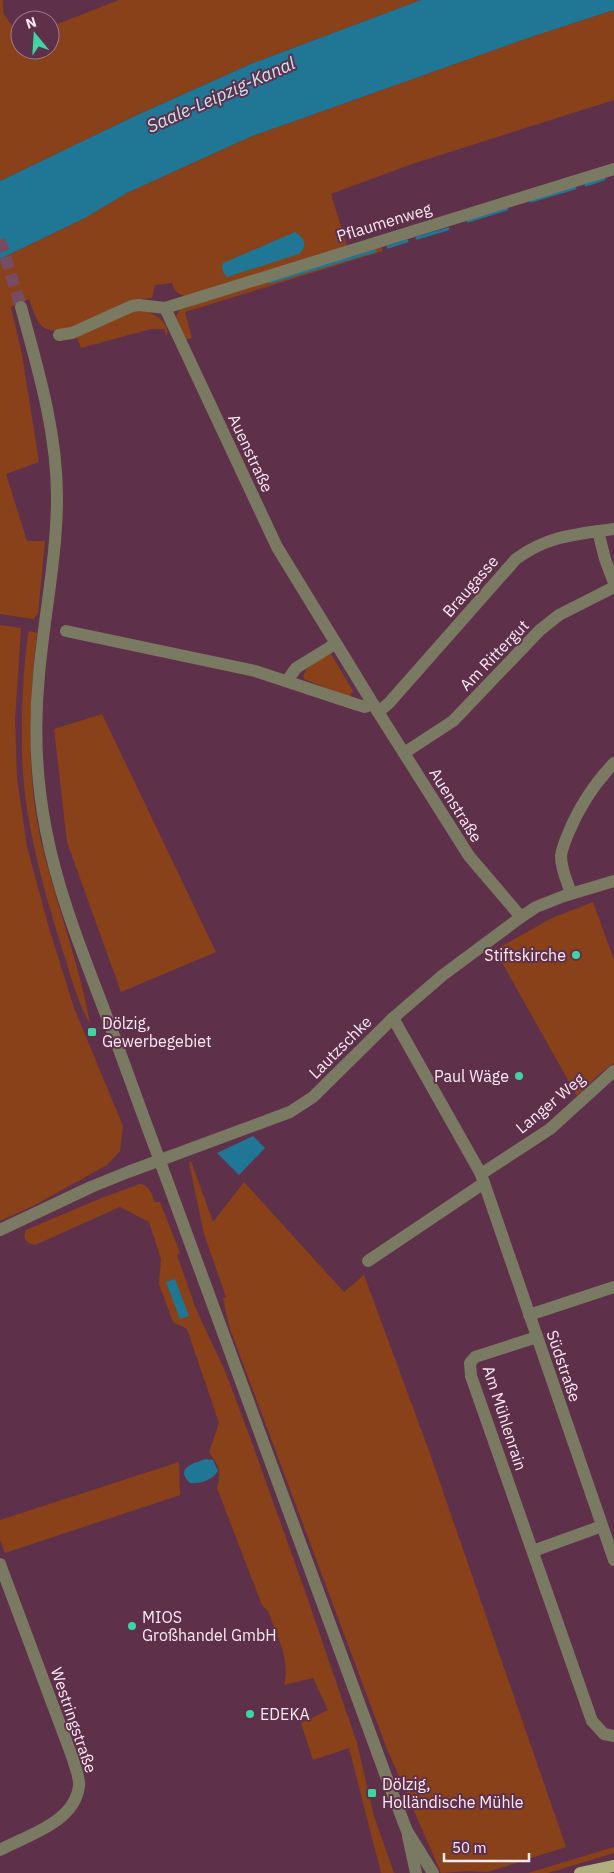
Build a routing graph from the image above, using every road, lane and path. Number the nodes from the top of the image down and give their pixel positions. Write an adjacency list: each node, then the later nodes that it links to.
1 (614, 169): 3 (street, Pflaumenweg)
2 (21, 307): 19 (street)
3 (165, 308): 4 (street); 9 (street, Auenstraße)
4 (59, 335)
5 (614, 529): 6 (street, Braugasse)
6 (598, 531): 7 (street, Am Rittergut); 11 (street, Braugasse)
7 (614, 585): 12 (street, Am Rittergut)
8 (66, 630): 10 (street)
9 (335, 644): 10 (street); 11 (street, Auenstraße)
10 (287, 681): 11 (street)
11 (375, 708): 12 (street, Auenstraße)
12 (404, 753): 16 (street, Auenstraße)
13 (614, 763): 15 (street)
14 (614, 881): 15 (street, Lautzschke)
15 (571, 893): 16 (street, Lautzschke)
16 (521, 916): 17 (street, Lautzschke)
17 (393, 1018): 19 (street, Lautzschke); 20 (street, Südstraße)
18 (614, 1071): 20 (street, Langer Weg)
19 (159, 1160): 21 (street, Lautzschke); 31 (street)
20 (482, 1179): 22 (street); 24 (street, Südstraße)
21 (0, 1230)
22 (368, 1261)
23 (614, 1287): 24 (street)
24 (529, 1315): 25 (street, Südstraße)
25 (537, 1337): 26 (street, Südstraße); 27 (street, Am Mühlenrain)
26 (602, 1526): 27 (street); 28 (street, Südstraße)
27 (533, 1551): 30 (street, Am Mühlenrain)
28 (614, 1560)
29 (0, 1564): 32 (street, Westringstraße)
30 (614, 1736)
31 (407, 1831): 34 (street); 35 (street)
32 (0, 1850)
33 (614, 1866): 36 (main road); 37 (main road)
34 (416, 1873)
35 (433, 1873)
36 (580, 1873)
37 (596, 1873)

